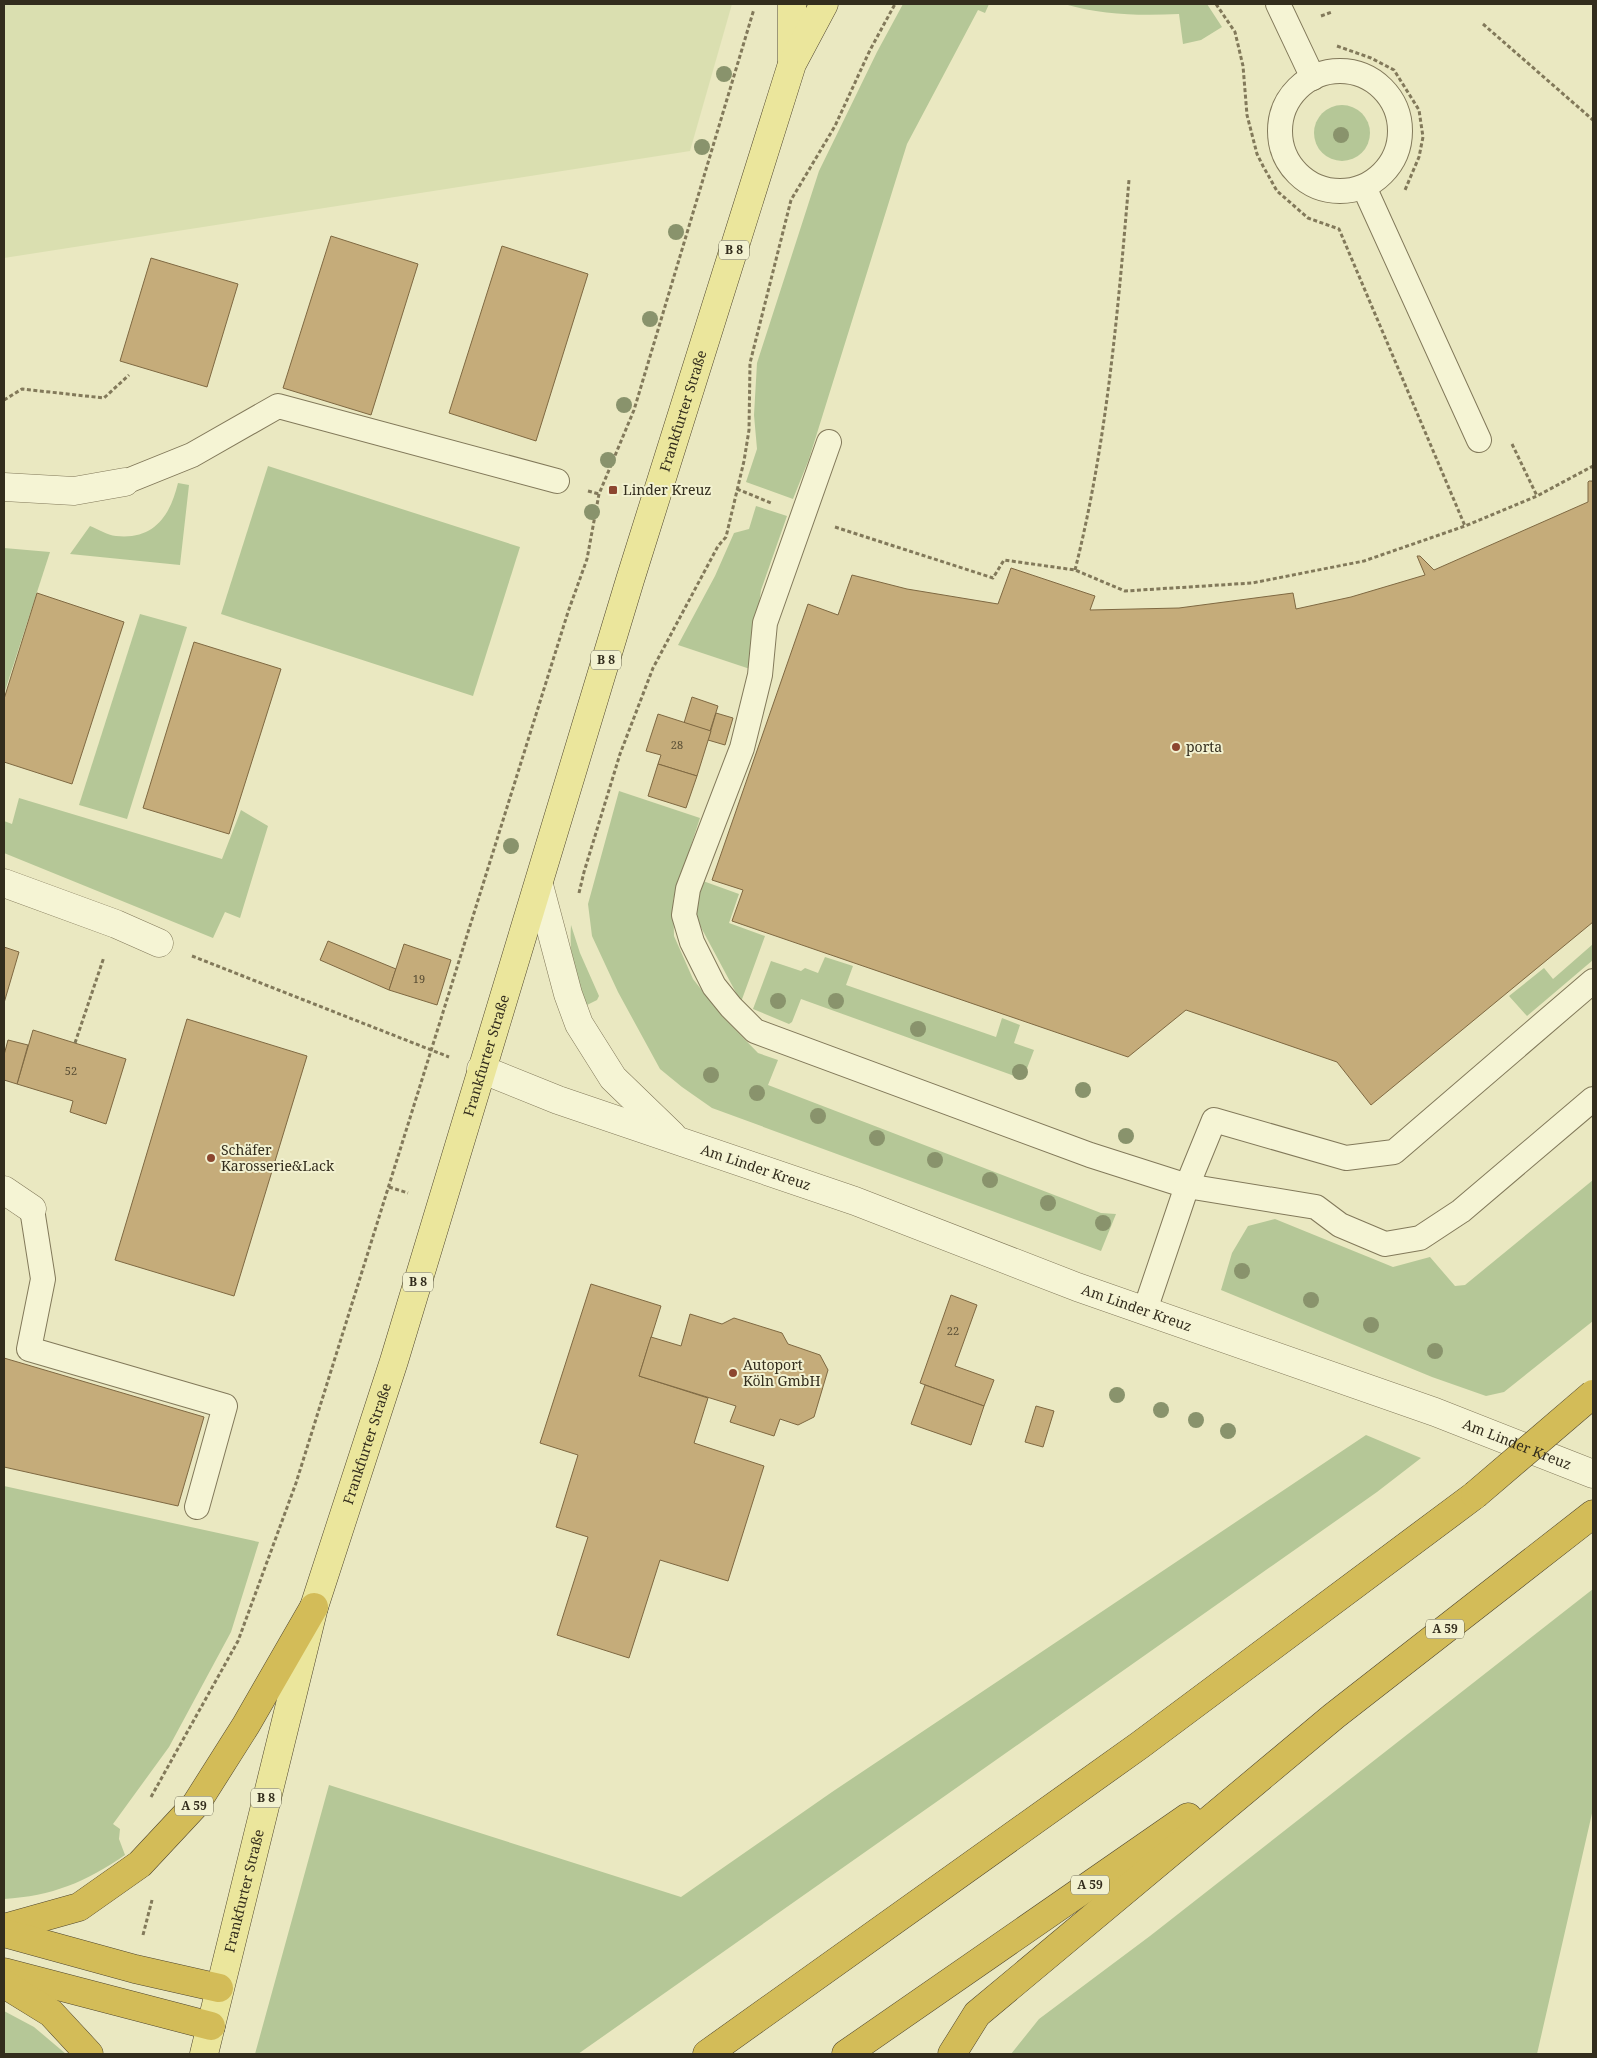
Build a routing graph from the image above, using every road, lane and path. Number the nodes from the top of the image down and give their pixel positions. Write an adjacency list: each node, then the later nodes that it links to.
1 (756, 4): 39 (path)
2 (792, 4): 12 (main road, Frankfurter Straße / B 8)
3 (824, 4): 12 (main road, Frankfurter Straße / B 8)
4 (838, 4): 12 (lane)
5 (895, 4): 27 (path)
6 (1216, 4): 30 (path)
7 (1278, 4): 13 (lane)
8 (1316, 10): 9 (path)
9 (1332, 12)
10 (1483, 24): 14 (path)
11 (1332, 43): 17 (path)
12 (792, 64): 33 (main road, Frankfurter Straße / B 8)
13 (1313, 78): 16 (lane); 16 (lane)
14 (1593, 120)
15 (1129, 180): 31 (path)
16 (1364, 187): 21 (lane)
17 (1407, 196)
18 (130, 375): 19 (path)
19 (4, 400)
20 (1508, 435): 28 (path)
21 (1479, 440)
22 (829, 442): 29 (lane)
23 (1593, 466): 28 (path)
24 (557, 481): 25 (lane)
25 (125, 482): 26 (street)
26 (4, 487)
27 (737, 489): 29 (path); 34 (path)
28 (1537, 496): 30 (path)
29 (804, 517): 31 (path); 43 (lane)
30 (1465, 526): 31 (path)
31 (1075, 570)
32 (4, 883): 35 (street)
33 (539, 885): 40 (main road, Frankfurter Straße / B 8); 42 (street, Am Linder Kreuz)
34 (578, 900)
35 (116, 924): 36 (street); 38 (path)
36 (159, 943): 39 (path)
37 (1593, 982): 43 (lane)
38 (75, 1043)
39 (432, 1050): 53 (path)
40 (481, 1070): 42 (street, Am Linder Kreuz); 51 (main road, Frankfurter Straße / B 8)
41 (1593, 1100): 43 (lane)
42 (679, 1141): 46 (street, Am Linder Kreuz)
43 (1187, 1186): 46 (lane)
44 (4, 1190): 45 (street)
45 (32, 1209): 49 (lane)
46 (1144, 1310): 48 (street, Am Linder Kreuz)
47 (1593, 1394): 62 (highway, bridge)
48 (1593, 1474)
49 (197, 1506)
50 (1593, 1514): 52 (highway, A 59)
51 (314, 1607): 54 (highway, A 59); 58 (main road, Frankfurter Straße / B 8)
52 (1334, 1716): 63 (highway, A 59); 64 (highway)
53 (146, 1805)
54 (4, 1928)
55 (4, 1933): 58 (highway)
56 (4, 1972): 59 (highway)
57 (4, 1984): 60 (highway)
58 (219, 1988): 59 (main road, Frankfurter Straße / B 8)
59 (211, 2026): 61 (main road, Frankfurter Straße / B 8)
60 (89, 2054)
61 (204, 2054)
62 (707, 2054)
63 (846, 2054)
64 (952, 2054)

